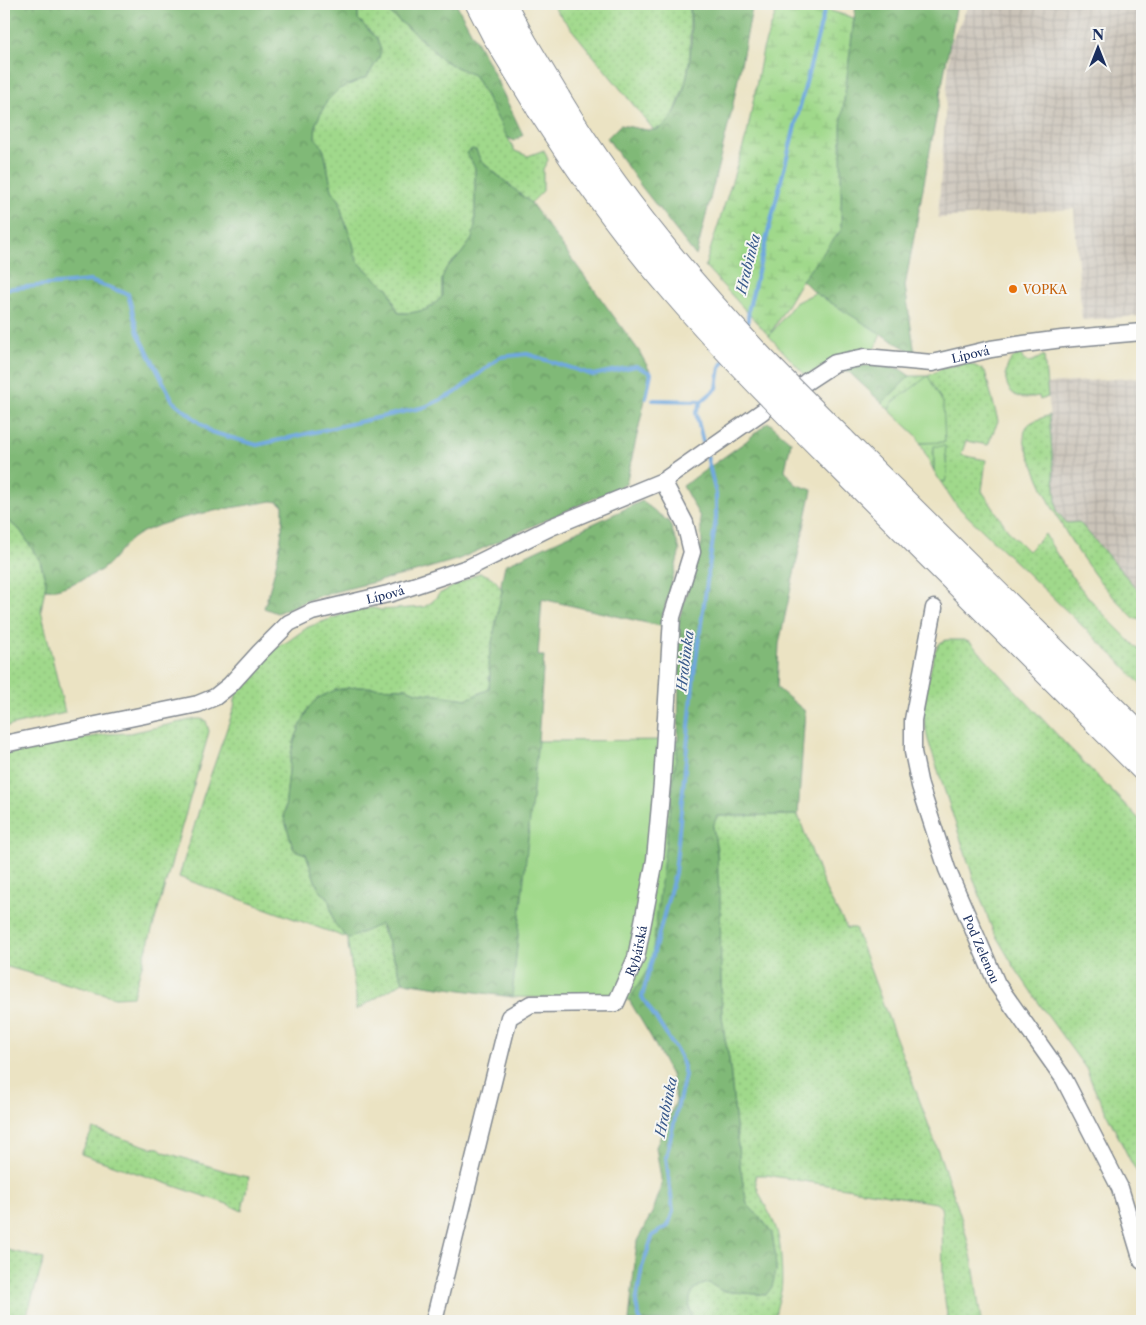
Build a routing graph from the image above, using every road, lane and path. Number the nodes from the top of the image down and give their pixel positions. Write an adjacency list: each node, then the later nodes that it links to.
1 (478, 4): 3 (highway)
2 (504, 4): 3 (highway)
3 (549, 104): 7 (highway, bridge)
4 (1142, 332): 5 (street, Lípová)
5 (806, 382)
6 (763, 410): 8 (street, Lípová)
7 (834, 447): 10 (highway); 12 (highway)
8 (662, 481): 11 (street, Lípová); 14 (street, Rybářská)
9 (934, 608): 13 (street, Pod Zelenou)
10 (1142, 737)
11 (4, 744)
12 (1142, 768)
13 (1142, 1261)
14 (434, 1321)

